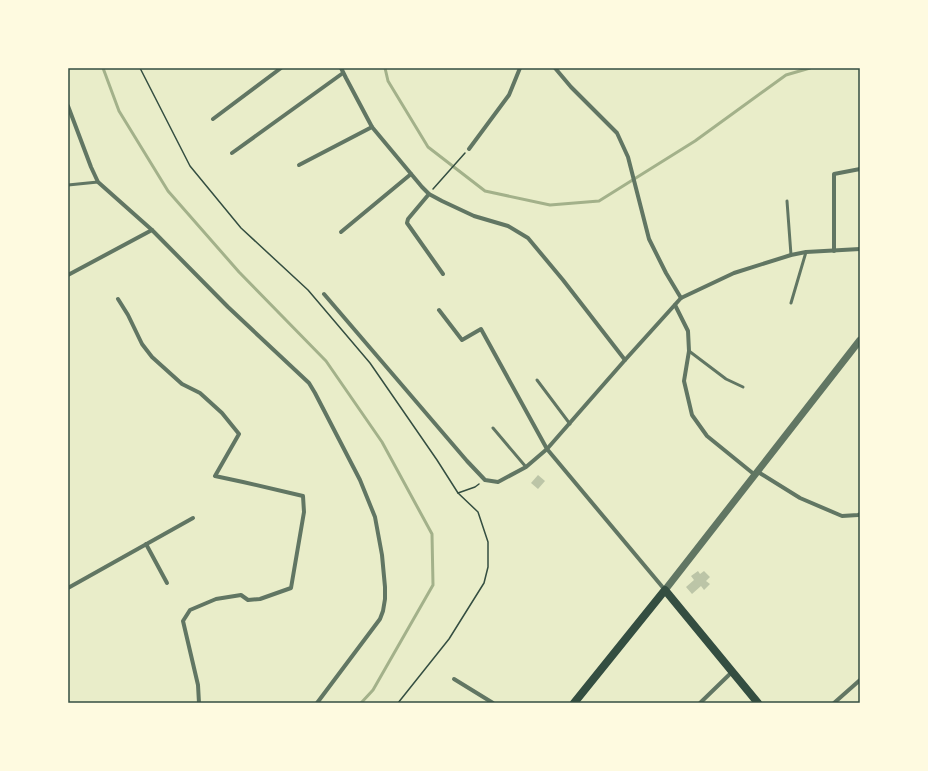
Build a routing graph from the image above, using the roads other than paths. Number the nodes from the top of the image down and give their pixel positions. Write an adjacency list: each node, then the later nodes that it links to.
1 (281, 68): 6 (street)
2 (520, 68): 8 (street)
3 (555, 68): 26 (street)
4 (342, 70): 7 (street); 9 (street)
5 (68, 106): 13 (street)
6 (213, 119)
7 (372, 127): 10 (street); 12 (street)
8 (469, 149)
9 (232, 153)
10 (300, 166)
11 (860, 169): 20 (street)
12 (410, 174): 15 (street); 18 (street)
13 (98, 182): 14 (lane); 17 (street)
14 (68, 185)
15 (429, 194): 23 (street); 33 (street)
16 (787, 201): 22 (lane)
17 (152, 230): 24 (street); 51 (street)
18 (341, 232)
19 (860, 249): 20 (street)
20 (834, 251): 21 (street)
21 (806, 252): 22 (street); 28 (lane)
22 (790, 255): 26 (street)
23 (443, 274)
24 (68, 275)
25 (324, 294): 39 (street)
26 (681, 298): 29 (street)
27 (118, 299): 50 (street)
28 (791, 303)
29 (675, 305): 32 (street); 33 (street)
30 (439, 310): 38 (street)
31 (860, 340): 40 (street)
32 (689, 351): 35 (lane); 40 (street)
33 (626, 360): 36 (street)
34 (537, 380): 36 (lane)
35 (743, 387)
36 (570, 424): 38 (street)
37 (493, 428): 39 (lane)
38 (547, 449): 39 (street); 46 (street)
39 (526, 467)
40 (757, 473): 41 (street); 46 (street)
41 (860, 514)
42 (193, 518): 43 (street)
43 (146, 544): 44 (street); 45 (street)
44 (167, 583)
45 (68, 588)
46 (664, 590): 47 (main road); 53 (main road)
47 (733, 671): 54 (street); 55 (main road)
48 (454, 679): 52 (street)
49 (860, 680): 56 (street)
50 (199, 703)
51 (317, 703)
52 (493, 703)
53 (574, 703)
54 (700, 703)
55 (758, 703)
56 (834, 703)

